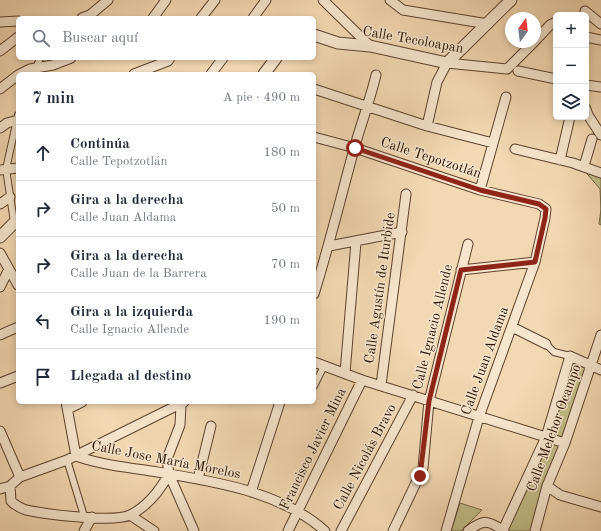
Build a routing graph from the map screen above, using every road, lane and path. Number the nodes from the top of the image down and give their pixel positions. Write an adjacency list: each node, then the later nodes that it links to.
1 (108, 0): 9 (street)
2 (166, 0): 10 (street)
3 (215, 0): 11 (street)
4 (266, 0): 12 (street)
5 (323, 0): 23 (street)
6 (390, 0): 15 (street)
7 (511, 0): 15 (street)
8 (585, 11): 17 (street)
9 (87, 16)
10 (154, 16)
11 (203, 16)
12 (254, 16)
13 (16, 21): 14 (street)
14 (0, 22)
15 (488, 24): 31 (street)
16 (553, 24): 18 (street)
17 (601, 24)
18 (541, 34)
19 (316, 36): 23 (street, Calle Tecoloapan)
20 (16, 38): 25 (street)
21 (589, 38): 22 (street)
22 (601, 40)
23 (370, 46): 31 (street, Calle Tecoloapan)
24 (527, 48): 31 (street, Calle Tecoloapan)
25 (0, 50)
26 (39, 60): 32 (street)
27 (65, 60): 32 (street)
28 (168, 60): 34 (street)
29 (222, 60): 35 (street)
30 (274, 60): 36 (street)
31 (447, 63): 50 (street)
32 (36, 71)
33 (518, 71): 39 (street)
34 (139, 72)
35 (212, 72)
36 (266, 72)
37 (376, 75): 45 (street)
38 (16, 77): 42 (street)
39 (553, 78)
40 (589, 85): 41 (street)
41 (601, 87)
42 (0, 89)
43 (316, 90): 45 (street)
44 (506, 97): 55 (street)
45 (368, 107): 50 (street); 56 (street)
46 (589, 117): 52 (street)
47 (16, 119): 51 (street)
48 (569, 120): 58 (street)
49 (16, 123): 61 (street)
50 (427, 126): 55 (street)
51 (0, 128)
52 (601, 135)
53 (316, 138): 56 (street, Calle Tepotzotlán)
54 (592, 139): 59 (street)
55 (493, 143): 63 (street)
56 (355, 148): 63 (street, Calle Tepotzotlán); 73 (street)
57 (514, 149): 58 (street)
58 (560, 160): 59 (street)
59 (584, 166): 62 (street)
60 (16, 168): 61 (street)
61 (3, 169): 65 (street)
62 (601, 173)
63 (480, 190): 67 (street, Calle Tepotzotlán)
64 (406, 194): 69 (street, Calle Agustín de Iturbide)
65 (10, 197): 66 (street); 68 (street)
66 (0, 204)
67 (539, 204): 75 (street, Calle Juan Aldama)
68 (16, 221): 70 (street)
69 (402, 232): 71 (street); 96 (street, Calle Agustín de Iturbide)
70 (0, 237)
71 (356, 242): 73 (street); 91 (street)
72 (468, 244): 77 (street, Calle Ignacio Allende)
73 (329, 246): 80 (street)
74 (0, 253): 76 (street)
75 (535, 262): 77 (street); 81 (street, Calle Juan Aldama)
76 (10, 269): 78 (street); 79 (street)
77 (461, 270): 98 (street, Calle Ignacio Allende)
78 (16, 281)
79 (0, 287)
80 (316, 288)
81 (512, 327): 85 (street); 103 (street, Calle Juan Aldama)
82 (16, 328): 83 (street)
83 (0, 335)
84 (601, 336): 89 (street, Calle Melchor Ocampo)
85 (546, 344): 86 (street)
86 (570, 356): 89 (street); 106 (street)
87 (316, 363): 88 (street)
88 (324, 366): 91 (street); 94 (street)
89 (591, 366): 90 (street); 107 (street, Calle Melchor Ocampo)
90 (601, 370)
91 (345, 373): 93 (street)
92 (16, 377): 95 (street)
93 (362, 380): 96 (street); 118 (street, Francisco Javier Mina)
94 (316, 382)
95 (0, 383)
96 (381, 385): 97 (street)
97 (413, 395): 98 (street); 127 (street, Calle Nicolás Bravo)
98 (429, 401): 103 (street); 128 (street, Calle Ignacio Allende)
99 (181, 404): 108 (street)
100 (183, 404): 110 (street)
101 (279, 404): 116 (street)
102 (67, 405): 108 (street)
103 (479, 416): 106 (street); 129 (street, Calle Juan Aldama)
104 (210, 426): 112 (street)
105 (0, 430): 111 (street)
106 (546, 437): 107 (street); 121 (street)
107 (565, 443): 114 (street, Calle Melchor Ocampo)
108 (76, 456): 109 (street, Calle Jose María Morelos); 110 (street, Calle Jose María Morelos)
109 (67, 460): 111 (street, Calle Jose María Morelos); 120 (street)
110 (170, 474): 112 (street, Calle Jose María Morelos); 119 (street); 124 (street)
111 (20, 477): 113 (street, Calle Jose María Morelos)
112 (198, 479): 116 (street, Calle Jose María Morelos)
113 (10, 486): 115 (street, Calle Jose María Morelos); 120 (street)
114 (547, 486): 117 (street); 131 (street, Calle Melchor Ocampo)
115 (0, 489)
116 (251, 492): 118 (street, Calle Jose María Morelos)
117 (601, 507)
118 (298, 513): 125 (street, Francisco Javier Mina); 126 (street, Calle Jose María Morelos)
119 (130, 515): 120 (street); 123 (street)
120 (88, 517): 122 (street)
121 (504, 530): 130 (street)
122 (84, 531)
123 (154, 531)
124 (194, 531)
125 (288, 531)
126 (325, 531)
127 (341, 531)
128 (393, 531)
129 (446, 531)
130 (468, 531)
131 (534, 531)

